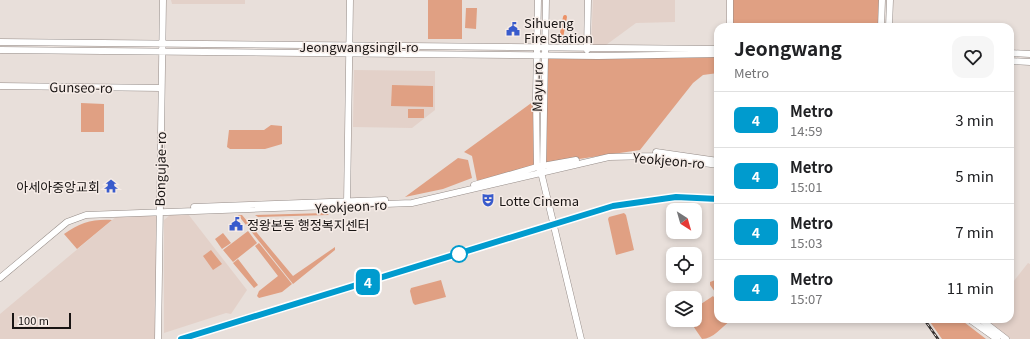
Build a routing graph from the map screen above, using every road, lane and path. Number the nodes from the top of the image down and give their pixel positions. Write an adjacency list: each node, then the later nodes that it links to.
1 (163, 0): 13 (street, Bongujae-ro)
2 (350, 0): 14 (street)
3 (538, 0): 15 (street, Mayu-ro)
4 (546, 0): 16 (street, Mayu-ro)
5 (588, 0): 17 (street)
6 (730, 0): 9 (street)
7 (882, 0): 10 (street)
8 (890, 0): 11 (street)
9 (730, 23)
10 (881, 23)
11 (889, 23)
12 (0, 42): 13 (street, Jeongwangsingil-ro)
13 (162, 45): 14 (street, Jeongwangsingil-ro); 20 (street, Bongujae-ro)
14 (349, 46): 15 (street, Jeongwangsingil-ro); 22 (street)
15 (538, 46): 16 (street, Jeongwangsingil-ro); 26 (street, Mayu-ro)
16 (545, 47): 17 (street, Jeongwangsingil-ro); 25 (street, Mayu-ro)
17 (587, 48): 18 (street, Jeongwangsingil-ro); 27 (street)
18 (714, 48)
19 (0, 50): 20 (street, Jeongwangsingil-ro)
20 (162, 52): 22 (street, Jeongwangsingil-ro); 31 (street, Bongujae-ro)
21 (1014, 53): 24 (street)
22 (349, 54): 26 (street, Jeongwangsingil-ro); 35 (street)
23 (714, 54): 27 (street, Jeongwangsingil-ro)
24 (1030, 54)
25 (545, 55): 26 (street, Jeongwangsingil-ro); 27 (street, Jeongwangsingil-ro); 34 (street, Mayu-ro)
26 (538, 56): 34 (street, Mayu-ro)
27 (587, 56)
28 (1014, 61): 29 (street)
29 (1030, 62)
30 (0, 86): 31 (street, Gunseo-ro)
31 (161, 88): 36 (street, Bongujae-ro)
32 (714, 160): 34 (street, Yeokjeon-ro)
33 (714, 164): 34 (street, Yeokjeon-ro)
34 (540, 168): 35 (street, Yeokjeon-ro); 41 (street, Mayu-ro)
35 (347, 204): 36 (street, Yeokjeon-ro)
36 (160, 211): 37 (street, Yeokjeon-ro); 40 (street, Bongujae-ro)
37 (1, 274)
38 (975, 323): 42 (street)
39 (985, 323): 43 (street)
40 (158, 339)
41 (581, 339)
42 (997, 339)
43 (1006, 339)

